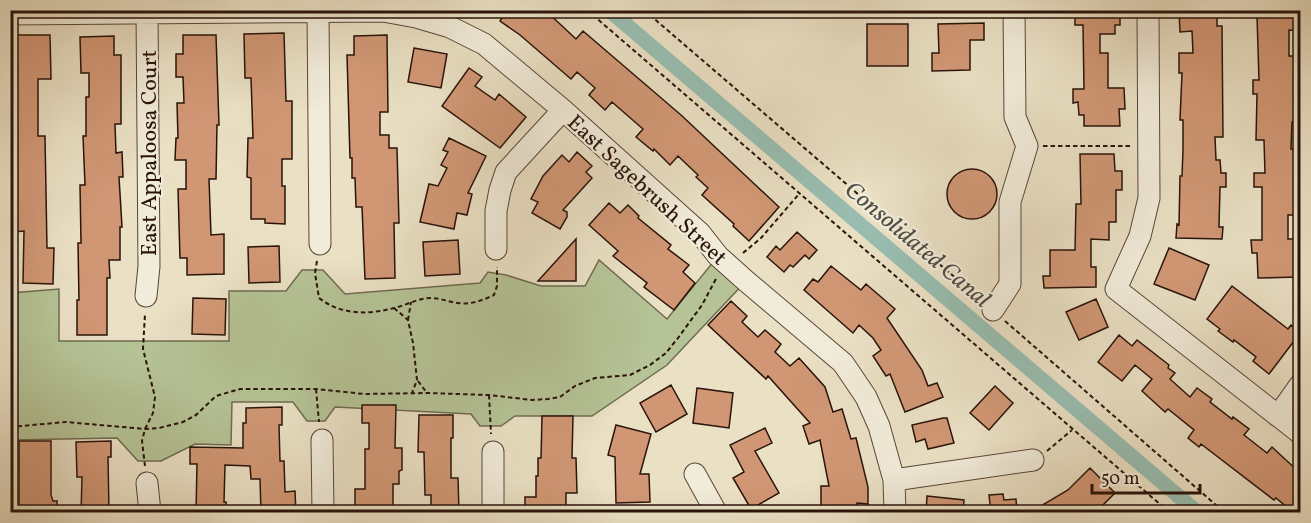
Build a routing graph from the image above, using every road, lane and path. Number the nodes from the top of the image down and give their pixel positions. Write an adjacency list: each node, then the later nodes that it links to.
1 (587, 10): 11 (path)
2 (644, 10): 18 (path)
3 (1014, 10): 9 (street)
4 (1149, 10): 10 (street)
5 (147, 12): 6 (street, East Sagebrush Street); 7 (street, East Sagebrush Street); 15 (street, East Appaloosa Court)
6 (318, 12): 8 (street, East Sagebrush Street); 12 (street)
7 (10, 14)
8 (563, 110): 13 (street); 14 (street, East Sagebrush Street)
9 (1027, 146): 10 (path); 18 (street)
10 (1149, 146): 26 (street)
11 (799, 194): 14 (path); 29 (path)
12 (320, 244): 17 (path)
13 (496, 249): 16 (path)
14 (728, 264): 25 (path); 35 (street, East Sagebrush Street)
15 (146, 296): 28 (path)
16 (412, 302): 17 (path); 19 (path)
17 (394, 308): 19 (path)
18 (993, 310): 43 (path)
19 (408, 320): 20 (path)
20 (417, 380): 23 (path); 24 (path)
21 (1300, 385): 26 (street)
22 (316, 389): 23 (path); 28 (path); 31 (path)
23 (412, 393): 24 (path)
24 (427, 393): 25 (path)
25 (489, 395): 32 (path)
26 (1278, 416): 30 (street)
27 (10, 427): 28 (path)
28 (145, 429): 36 (path)
29 (1072, 430): 33 (path); 42 (path)
30 (1300, 433)
31 (322, 440): 38 (street)
32 (493, 452): 39 (street)
33 (1033, 460): 35 (street)
34 (695, 474): 40 (street)
35 (894, 480): 41 (street, East Sagebrush Street)
36 (147, 483): 37 (street)
37 (150, 513)
38 (323, 513)
39 (493, 513)
40 (716, 513)
41 (895, 513)
42 (1169, 513)
43 (1224, 513)

